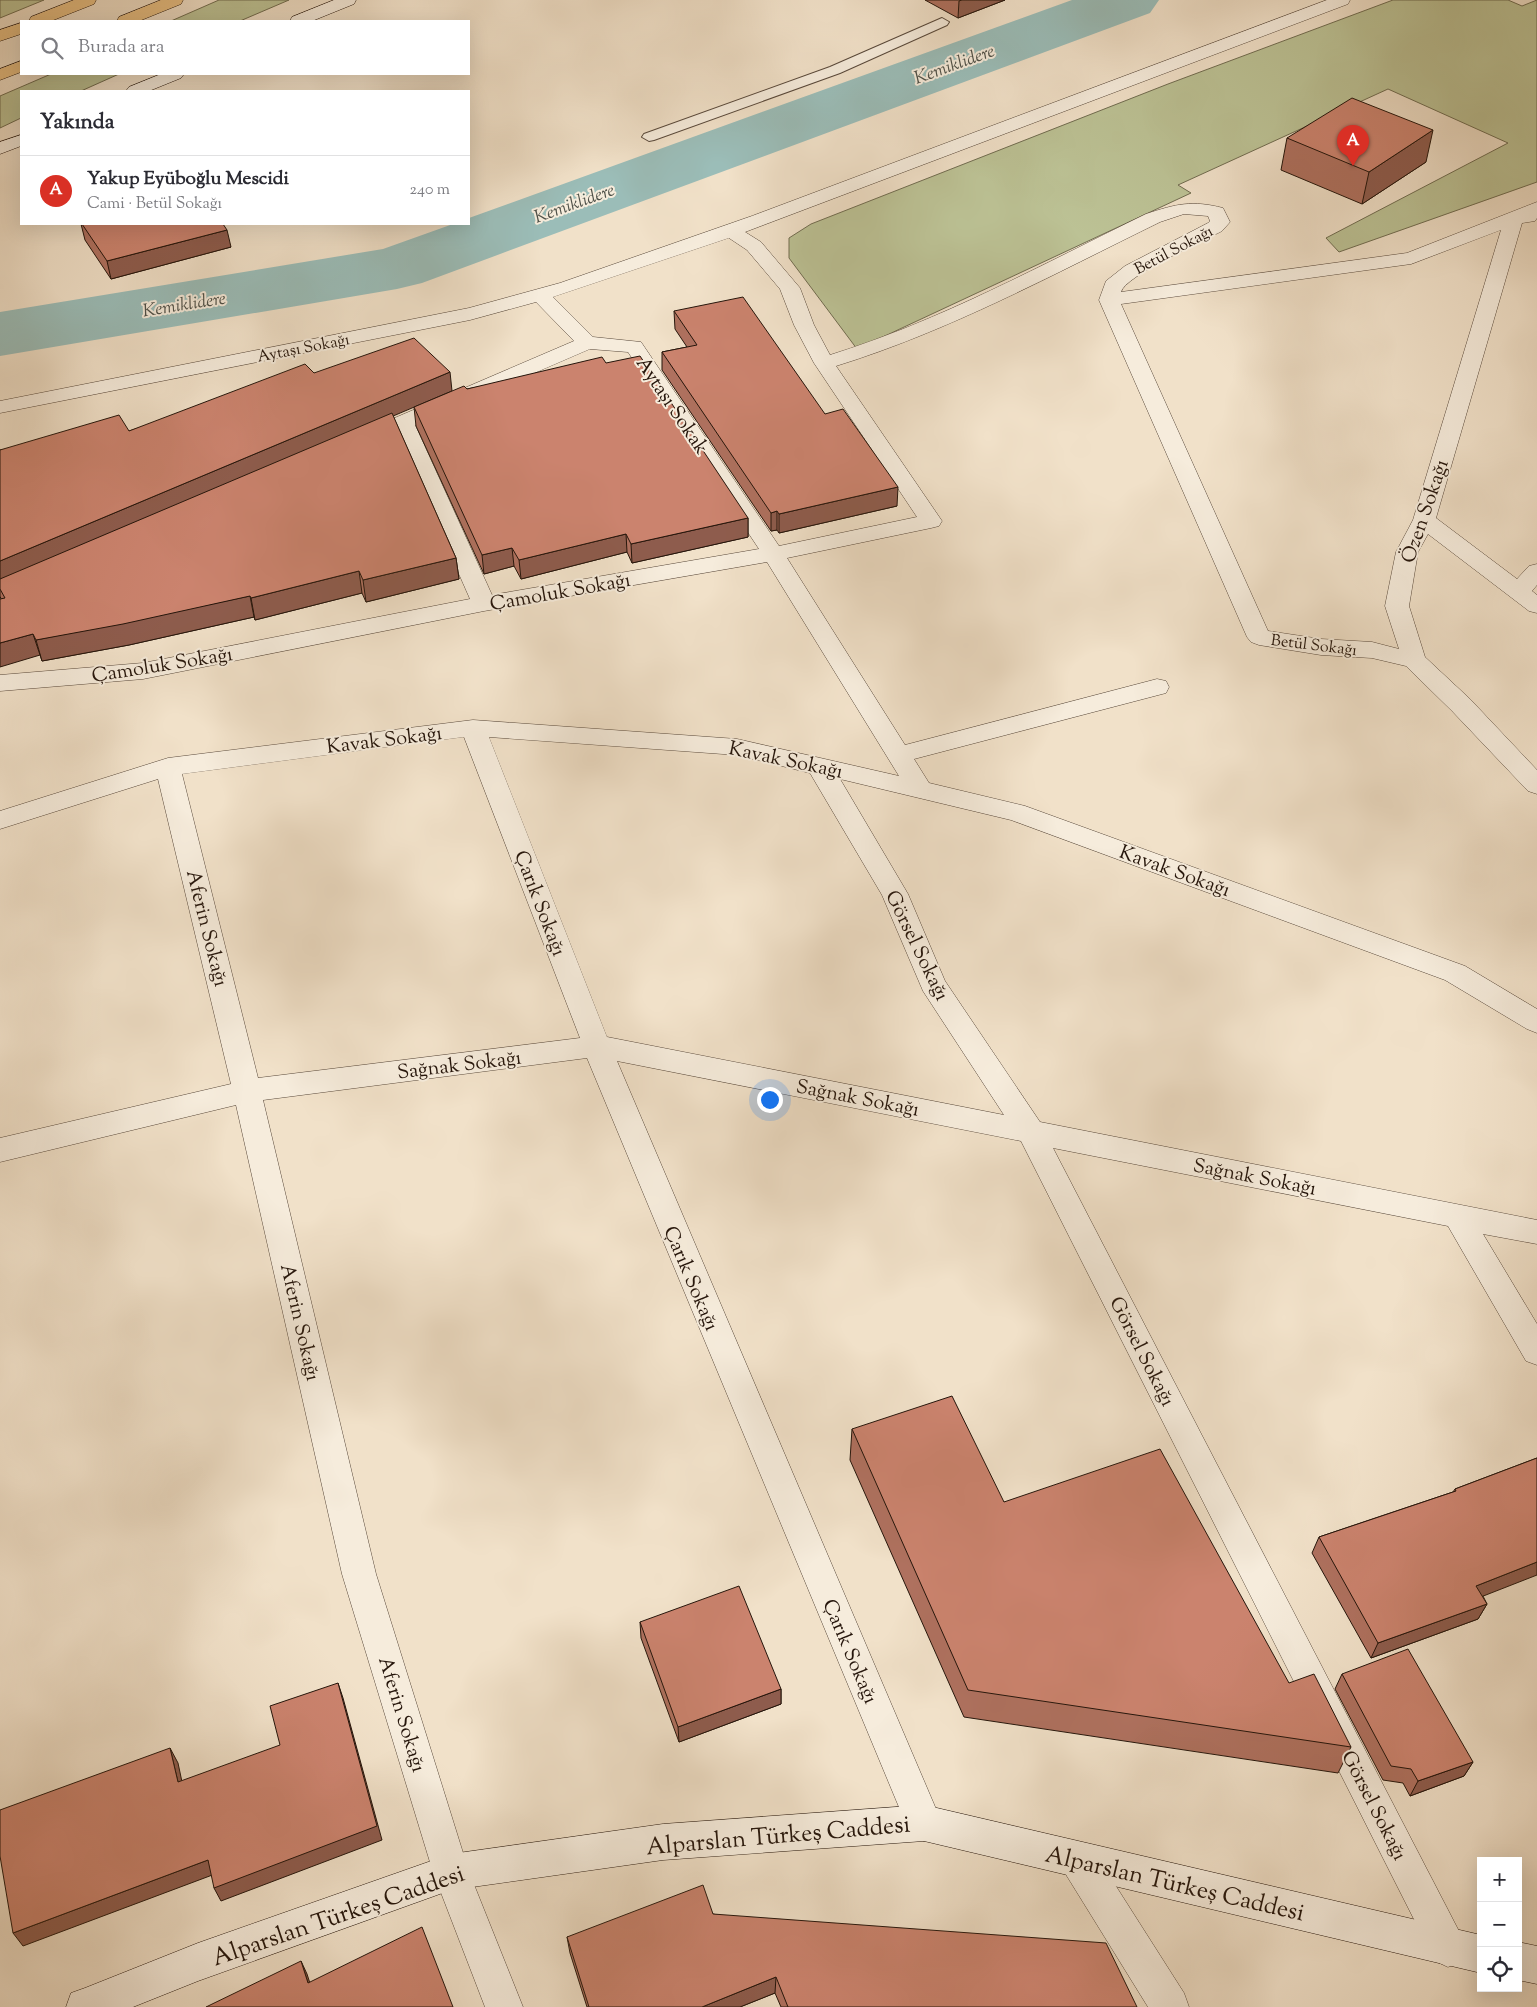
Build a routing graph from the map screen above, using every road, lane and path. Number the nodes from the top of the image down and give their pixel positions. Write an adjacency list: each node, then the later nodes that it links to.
1 (88, 0): 5 (highway)
2 (175, 0): 6 (highway)
3 (348, 0): 7 (street)
4 (1342, 0): 21 (street, Aytaşı Sokağı)
5 (39, 20)
6 (127, 20)
7 (300, 20)
8 (942, 22): 15 (lane)
9 (20, 28): 10 (highway)
10 (0, 36)
11 (20, 66): 12 (highway)
12 (0, 75)
13 (174, 75): 14 (street)
14 (137, 90)
15 (649, 137)
16 (20, 140): 17 (street)
17 (0, 149)
18 (1537, 208): 20 (street)
19 (1537, 216): 20 (street)
20 (1514, 218): 23 (street); 29 (street, Özen Sokağı)
21 (731, 231): 22 (street, Aytaşı Sokağı); 25 (street)
22 (542, 297): 24 (street); 26 (street, Aytaşı Sokağı)
23 (1109, 300): 25 (street, Betül Sokağı); 35 (street, Betül Sokağı)
24 (587, 343): 27 (street, Aytaşı Sokak); 30 (street, Aytaşı Sokak)
25 (824, 363): 30 (street, Çamoluk Sokağı)
26 (0, 407)
27 (403, 423): 28 (street, Aytaşı Sokak); 33 (street)
28 (340, 450)
29 (1424, 520): 32 (street); 35 (street, Özen Sokağı)
30 (773, 554): 33 (street, Çamoluk Sokağı); 39 (street, Aytaşı Sokak)
31 (1537, 572): 32 (street)
32 (1518, 592): 34 (street)
33 (484, 604): 36 (street, Çamoluk Sokağı)
34 (1537, 606)
35 (1414, 660): 42 (street, Özen Sokağı)
36 (0, 683)
37 (1157, 687): 39 (street)
38 (473, 728): 40 (street, Kavak Sokağı); 41 (street, Kavak Sokağı); 46 (street, Çarık Sokağı)
39 (898, 755): 43 (street, Aytaşı Sokak)
40 (819, 766): 43 (street, Kavak Sokağı); 48 (street, Görsel Sokağı)
41 (168, 767): 44 (street, Kavak Sokağı); 47 (street, Aferin Sokağı)
42 (1537, 785)
43 (920, 789): 45 (street, Kavak Sokağı)
44 (0, 820)
45 (1537, 1022)
46 (597, 1046): 47 (street, Sağnak Sokağı); 48 (street, Sağnak Sokağı); 53 (street, Çarık Sokağı)
47 (247, 1091): 49 (street, Sağnak Sokağı); 55 (street, Aferin Sokağı)
48 (1030, 1131): 50 (street, Sağnak Sokağı); 56 (street, Görsel Sokağı)
49 (0, 1150)
50 (1457, 1216): 51 (street, Sağnak Sokağı); 52 (street)
51 (1537, 1232)
52 (1537, 1352)
53 (924, 1823): 54 (street, Alparslan Türkeş Caddesi); 55 (street, Alparslan Türkeş Caddesi)
54 (1078, 1860): 56 (street, Alparslan Türkeş Caddesi); 61 (street)
55 (451, 1872): 59 (street, Alparslan Türkeş Caddesi); 60 (street, Aferin Sokağı)
56 (1464, 1951)
57 (1522, 1962): 58 (street)
58 (1537, 1965)
59 (86, 2007)
60 (504, 2007)
61 (1170, 2007)

